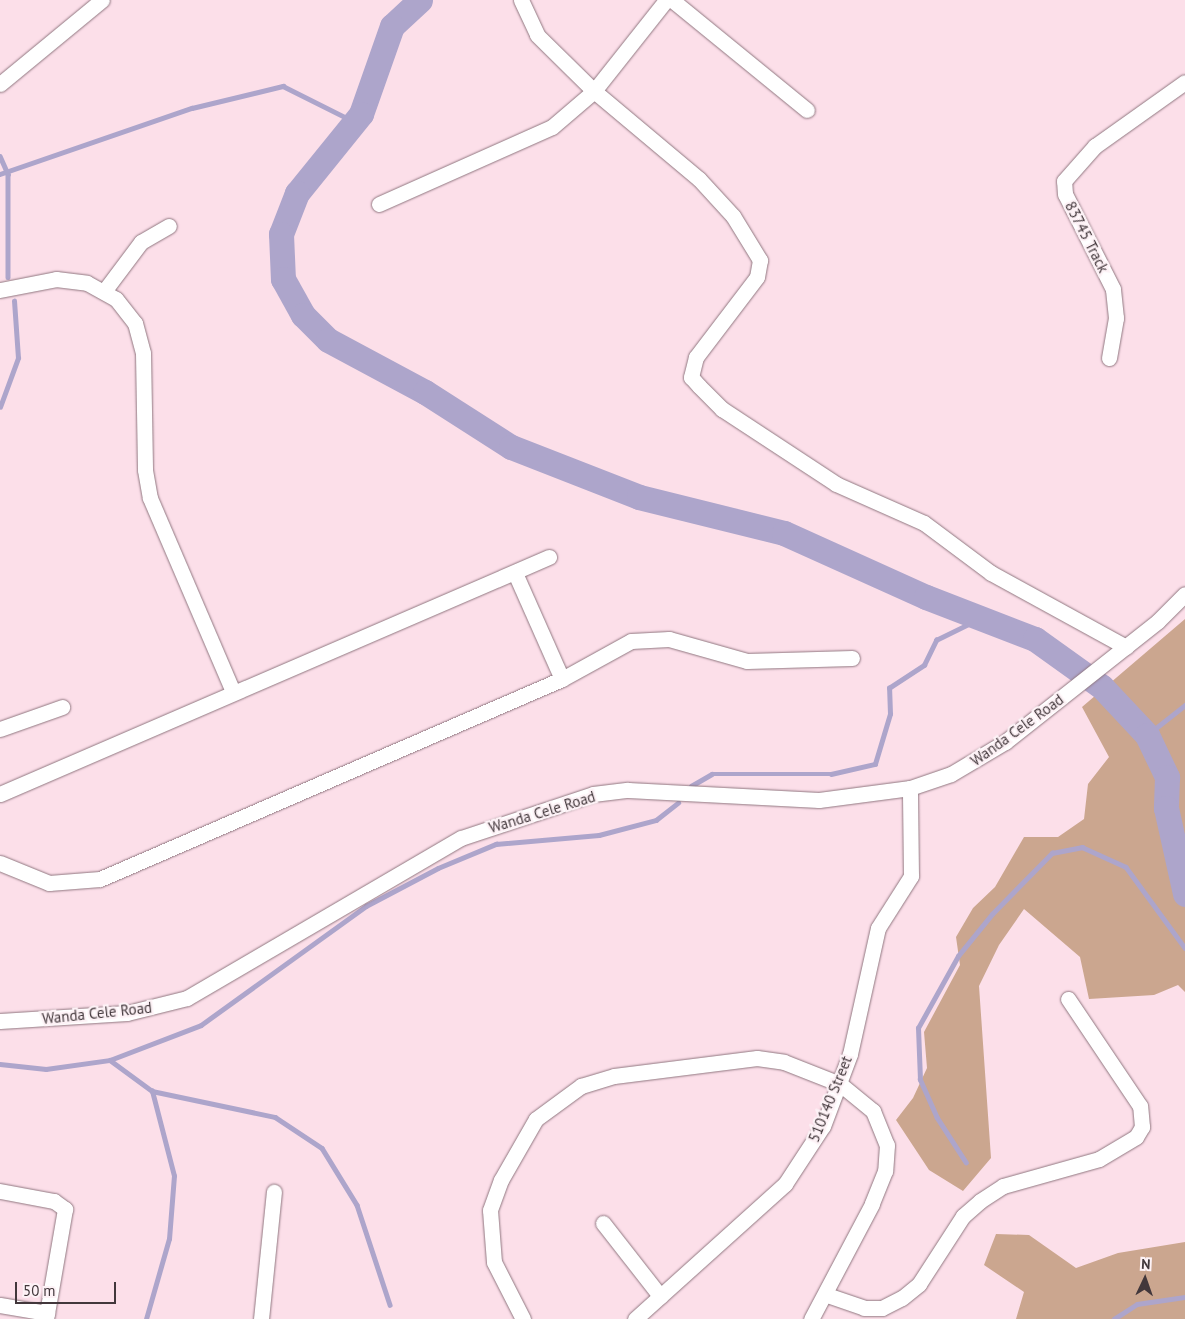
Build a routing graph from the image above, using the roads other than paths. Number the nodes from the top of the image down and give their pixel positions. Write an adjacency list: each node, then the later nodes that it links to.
1 (102, 0): 6 (street)
2 (521, 0): 7 (street)
3 (666, 0): 7 (street)
4 (672, 0): 8 (street)
5 (1185, 82): 13 (street, 83745 Track)
6 (0, 84)
7 (594, 91): 9 (street); 17 (street)
8 (807, 110)
9 (379, 204)
10 (169, 226): 12 (street)
11 (0, 290): 12 (street)
12 (105, 290): 20 (street)
13 (1109, 358)
14 (549, 557): 15 (street)
15 (515, 573): 19 (street); 20 (street)
16 (1185, 594): 17 (street, Wanda Cele Road)
17 (1126, 647): 23 (street, Wanda Cele Road)
18 (852, 658): 19 (street)
19 (562, 679): 25 (street)
20 (233, 692): 24 (street)
21 (62, 707): 22 (street)
22 (0, 729)
23 (910, 788): 27 (street, Wanda Cele Road); 28 (street, 510140 Street)
24 (0, 794)
25 (0, 863)
26 (1068, 999): 32 (street)
27 (0, 1021)
28 (840, 1084): 32 (street); 33 (street, 510140 Street); 37 (street)
29 (0, 1191): 35 (street)
30 (274, 1192): 36 (street)
31 (603, 1223): 33 (street)
32 (827, 1295): 39 (street)
33 (660, 1296): 38 (street, 510140 Street)
34 (0, 1305): 35 (street)
35 (46, 1316)
36 (261, 1319)
37 (523, 1319)
38 (635, 1319)
39 (811, 1319)

